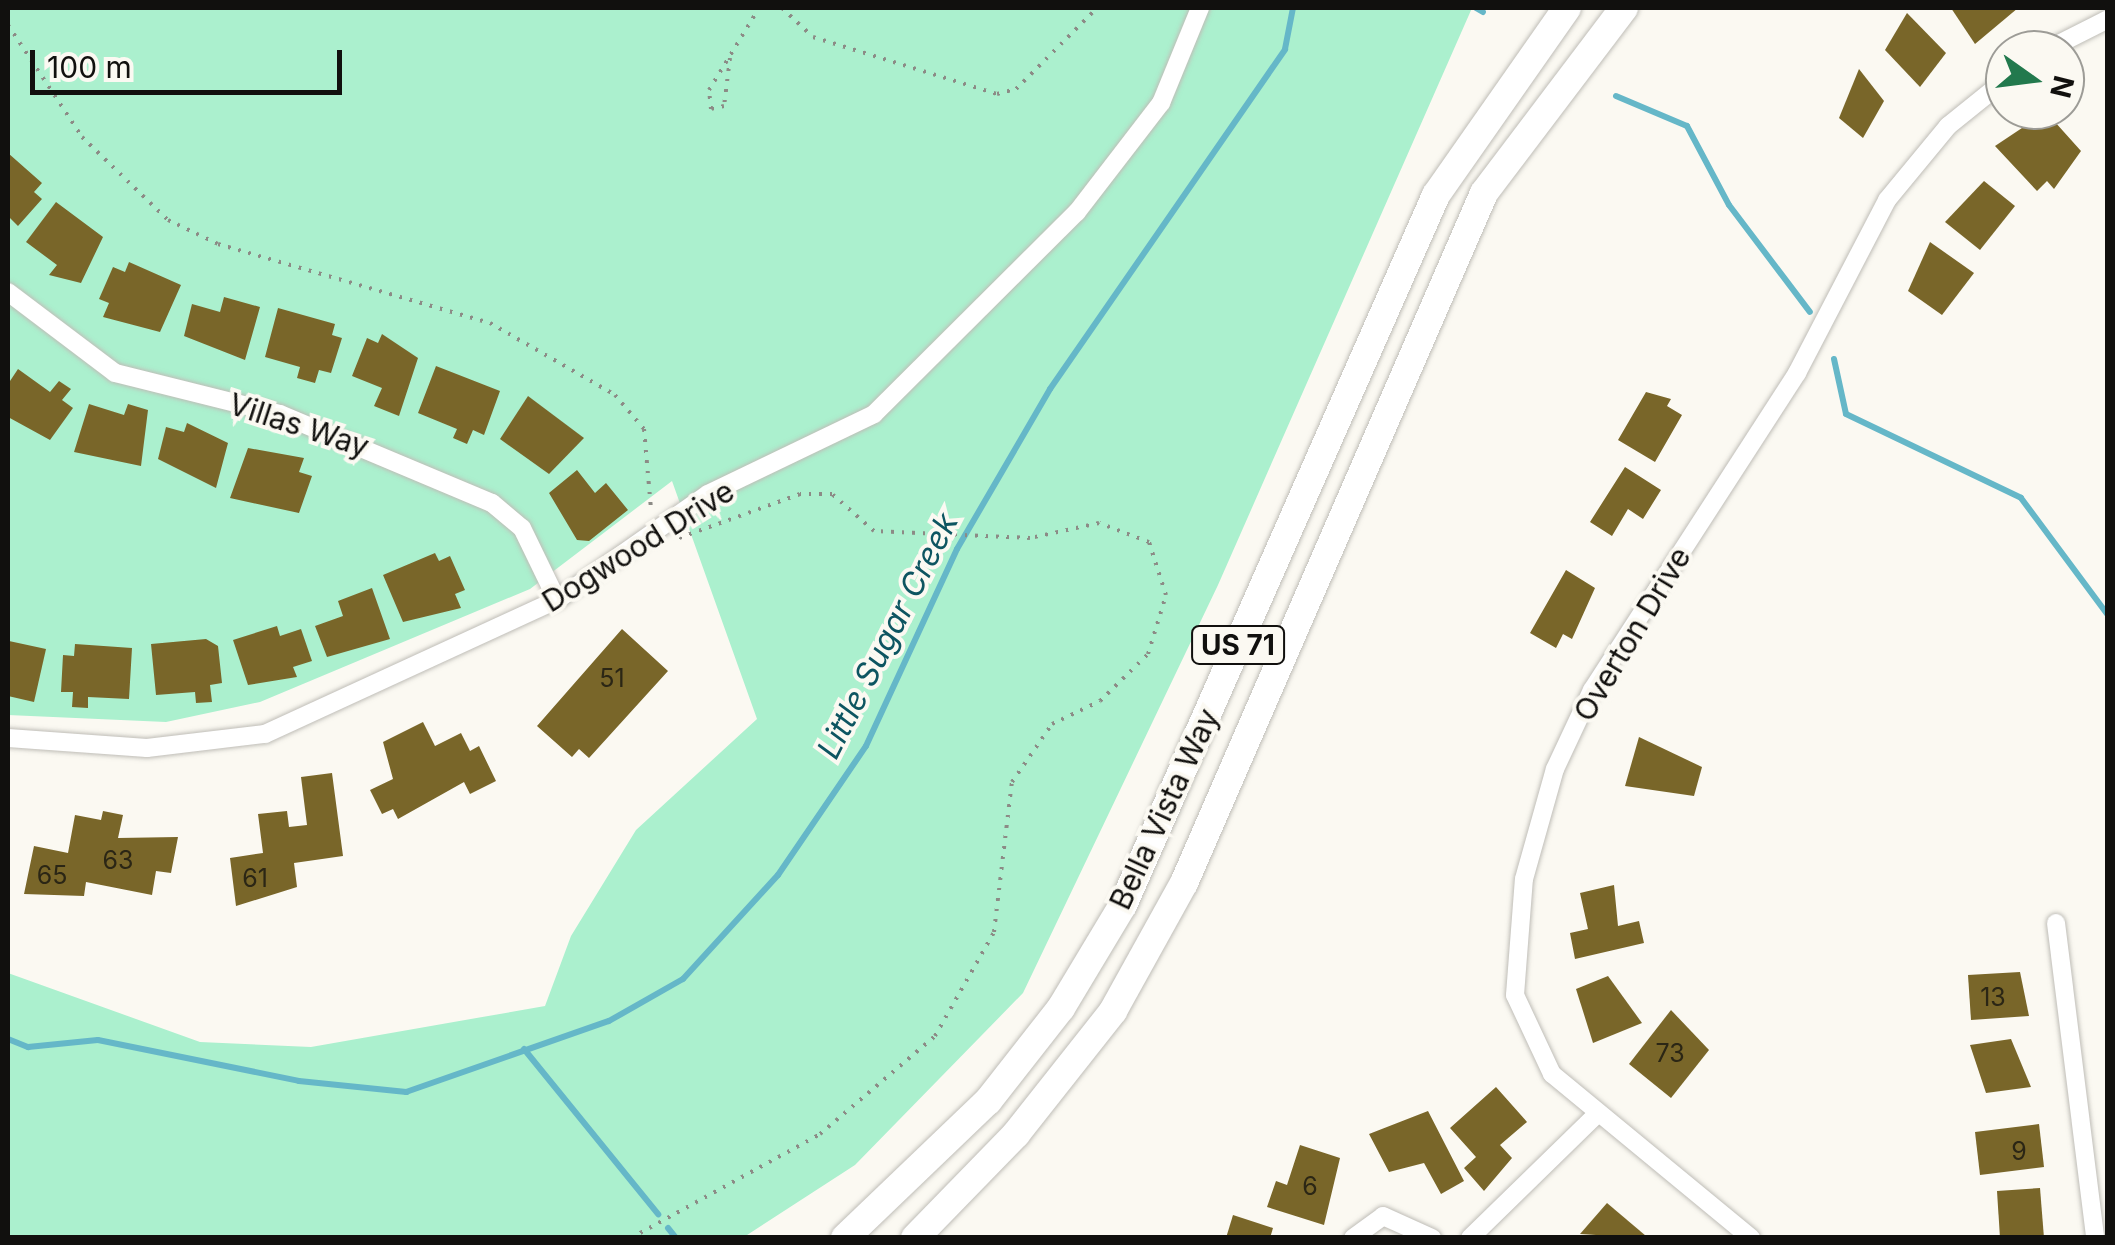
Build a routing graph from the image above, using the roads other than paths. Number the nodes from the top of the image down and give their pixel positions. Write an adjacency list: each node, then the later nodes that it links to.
1 (1200, 8): 8 (street, Dogwood Drive)
2 (1567, 8): 12 (main road, Bella Vista Way / US 71)
3 (1624, 8): 13 (main road, Bella Vista Way / US 71)
4 (2108, 19): 5 (street)
5 (2085, 31)
6 (1985, 96): 11 (street, Overton Drive)
7 (8, 292): 8 (street, Villas Way)
8 (557, 600): 9 (street, Dogwood Drive)
9 (8, 738)
10 (2056, 922): 18 (street)
11 (1596, 1115): 16 (street); 17 (street, Overton Drive)
12 (844, 1238)
13 (914, 1238)
14 (1353, 1238): 15 (street)
15 (1432, 1238)
16 (1470, 1238)
17 (1751, 1238)
18 (2094, 1238)

